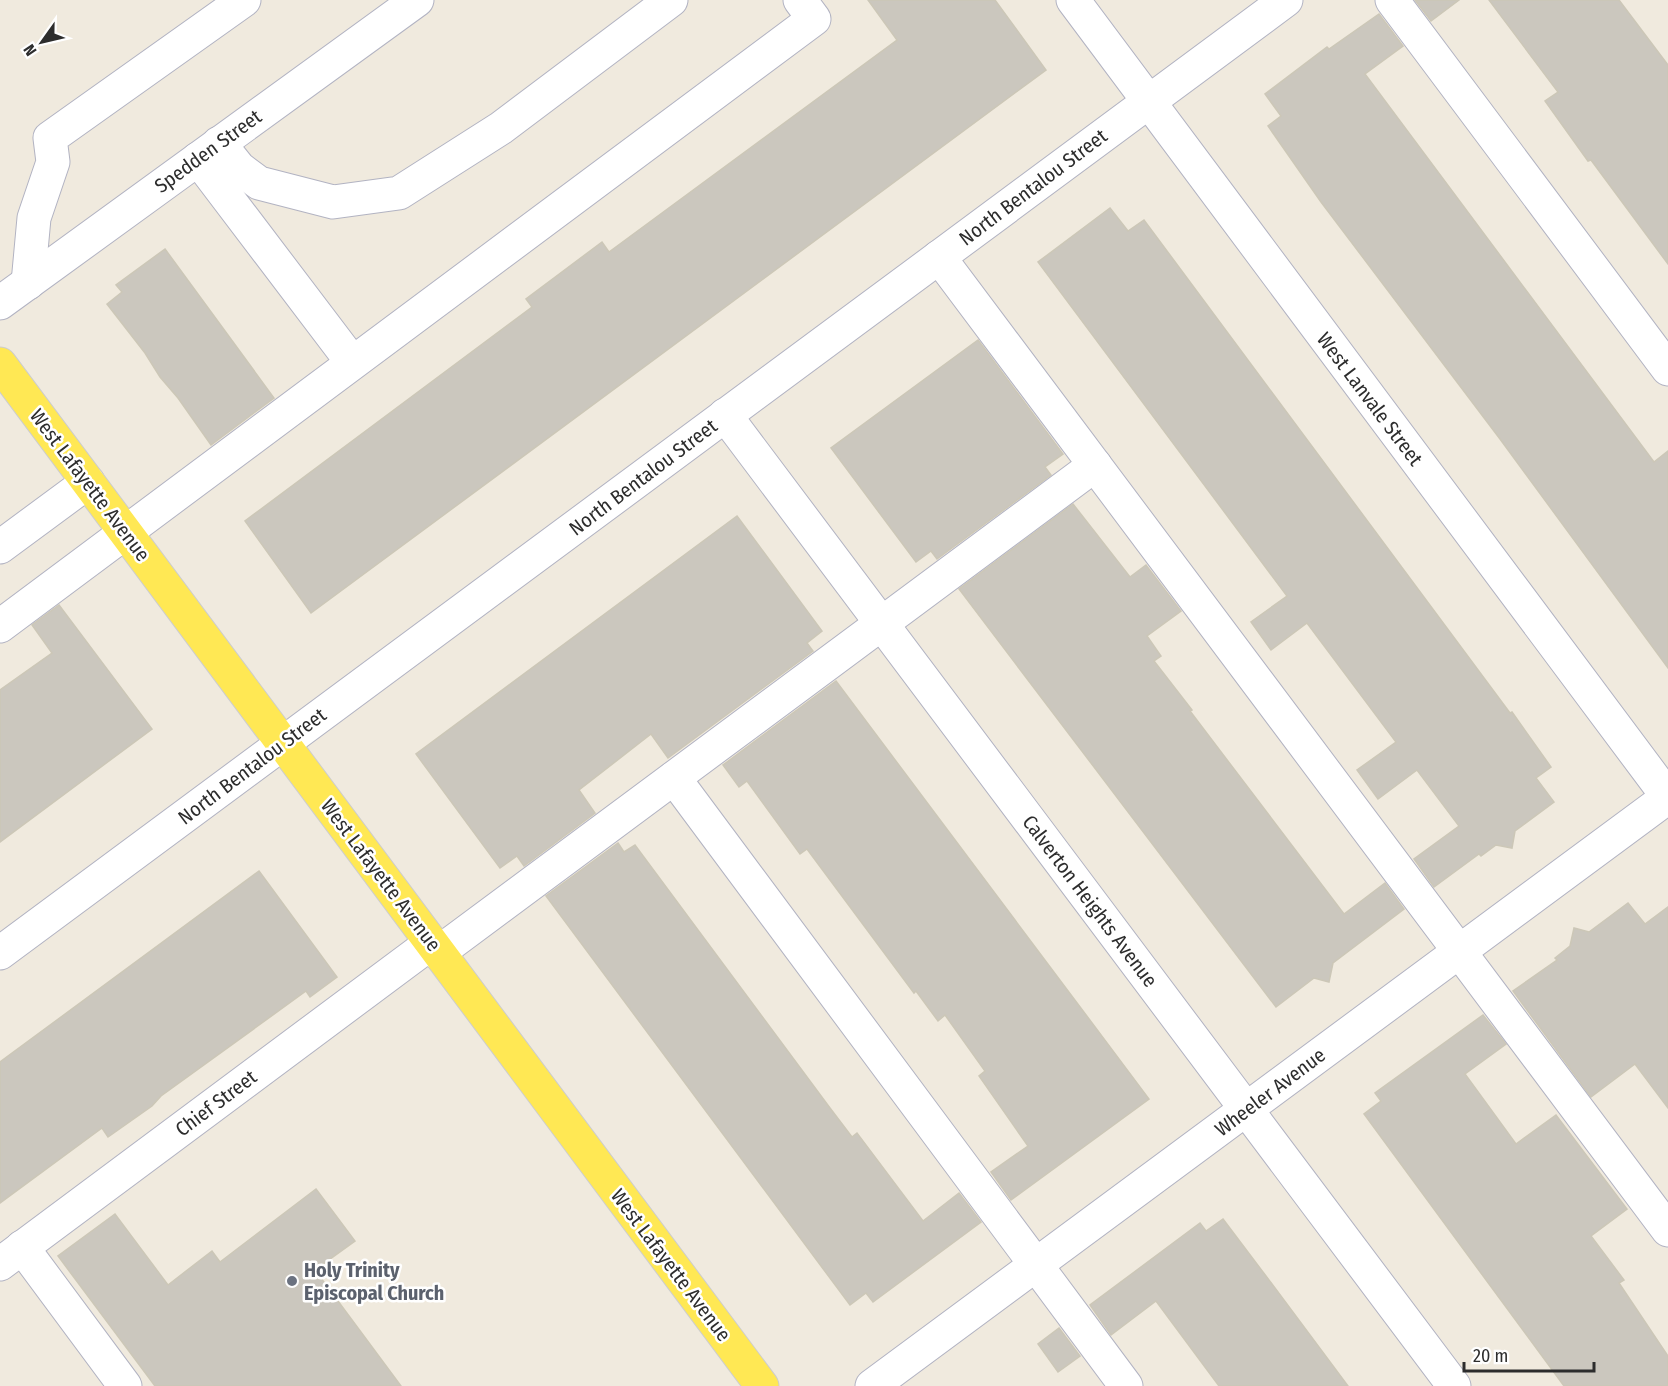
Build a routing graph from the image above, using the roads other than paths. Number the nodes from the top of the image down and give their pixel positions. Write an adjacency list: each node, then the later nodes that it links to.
1 (244, 0): 11 (street)
2 (417, 0): 9 (street, Spedden Street)
3 (671, 0): 9 (street)
4 (800, 0): 13 (street)
5 (1073, 0): 8 (street, West Lanvale Street)
6 (1286, 0): 8 (street, North Bentalou Street)
7 (1392, 0): 15 (street)
8 (1149, 101): 10 (street, North Bentalou Street); 25 (street, West Lanvale Street)
9 (209, 151): 11 (street, Spedden Street); 13 (street)
10 (939, 257): 16 (street, North Bentalou Street); 17 (street)
11 (28, 283): 12 (street, Spedden Street)
12 (0, 303)
13 (352, 362): 19 (street)
14 (0, 364): 18 (main road, West Lafayette Avenue)
15 (1668, 369)
16 (725, 415): 21 (street, Calverton Heights Avenue); 23 (street, North Bentalou Street)
17 (1095, 465): 21 (street, Chief Street); 27 (street)
18 (88, 482): 19 (main road, West Lafayette Avenue); 20 (street)
19 (124, 531): 22 (street); 23 (main road, West Lafayette Avenue)
20 (0, 547)
21 (881, 624): 24 (street, Chief Street); 29 (street, Calverton Heights Avenue)
22 (0, 626)
23 (283, 743): 26 (main road, West Lafayette Avenue); 28 (street, North Bentalou Street)
24 (674, 778): 26 (street, Chief Street); 32 (street)
25 (1668, 797): 27 (street, Wheeler Avenue)
26 (435, 948): 31 (street, Chief Street); 34 (main road, West Lafayette Avenue)
27 (1460, 951): 29 (street, Wheeler Avenue); 30 (street)
28 (0, 953)
29 (1246, 1110): 32 (street, Wheeler Avenue); 37 (street, Calverton Heights Avenue)
30 (1668, 1230)
31 (11, 1256): 33 (street)
32 (1036, 1265): 35 (street, Wheeler Avenue); 36 (street)
33 (125, 1386)
34 (762, 1386)
35 (872, 1386)
36 (1126, 1386)
37 (1454, 1386)

